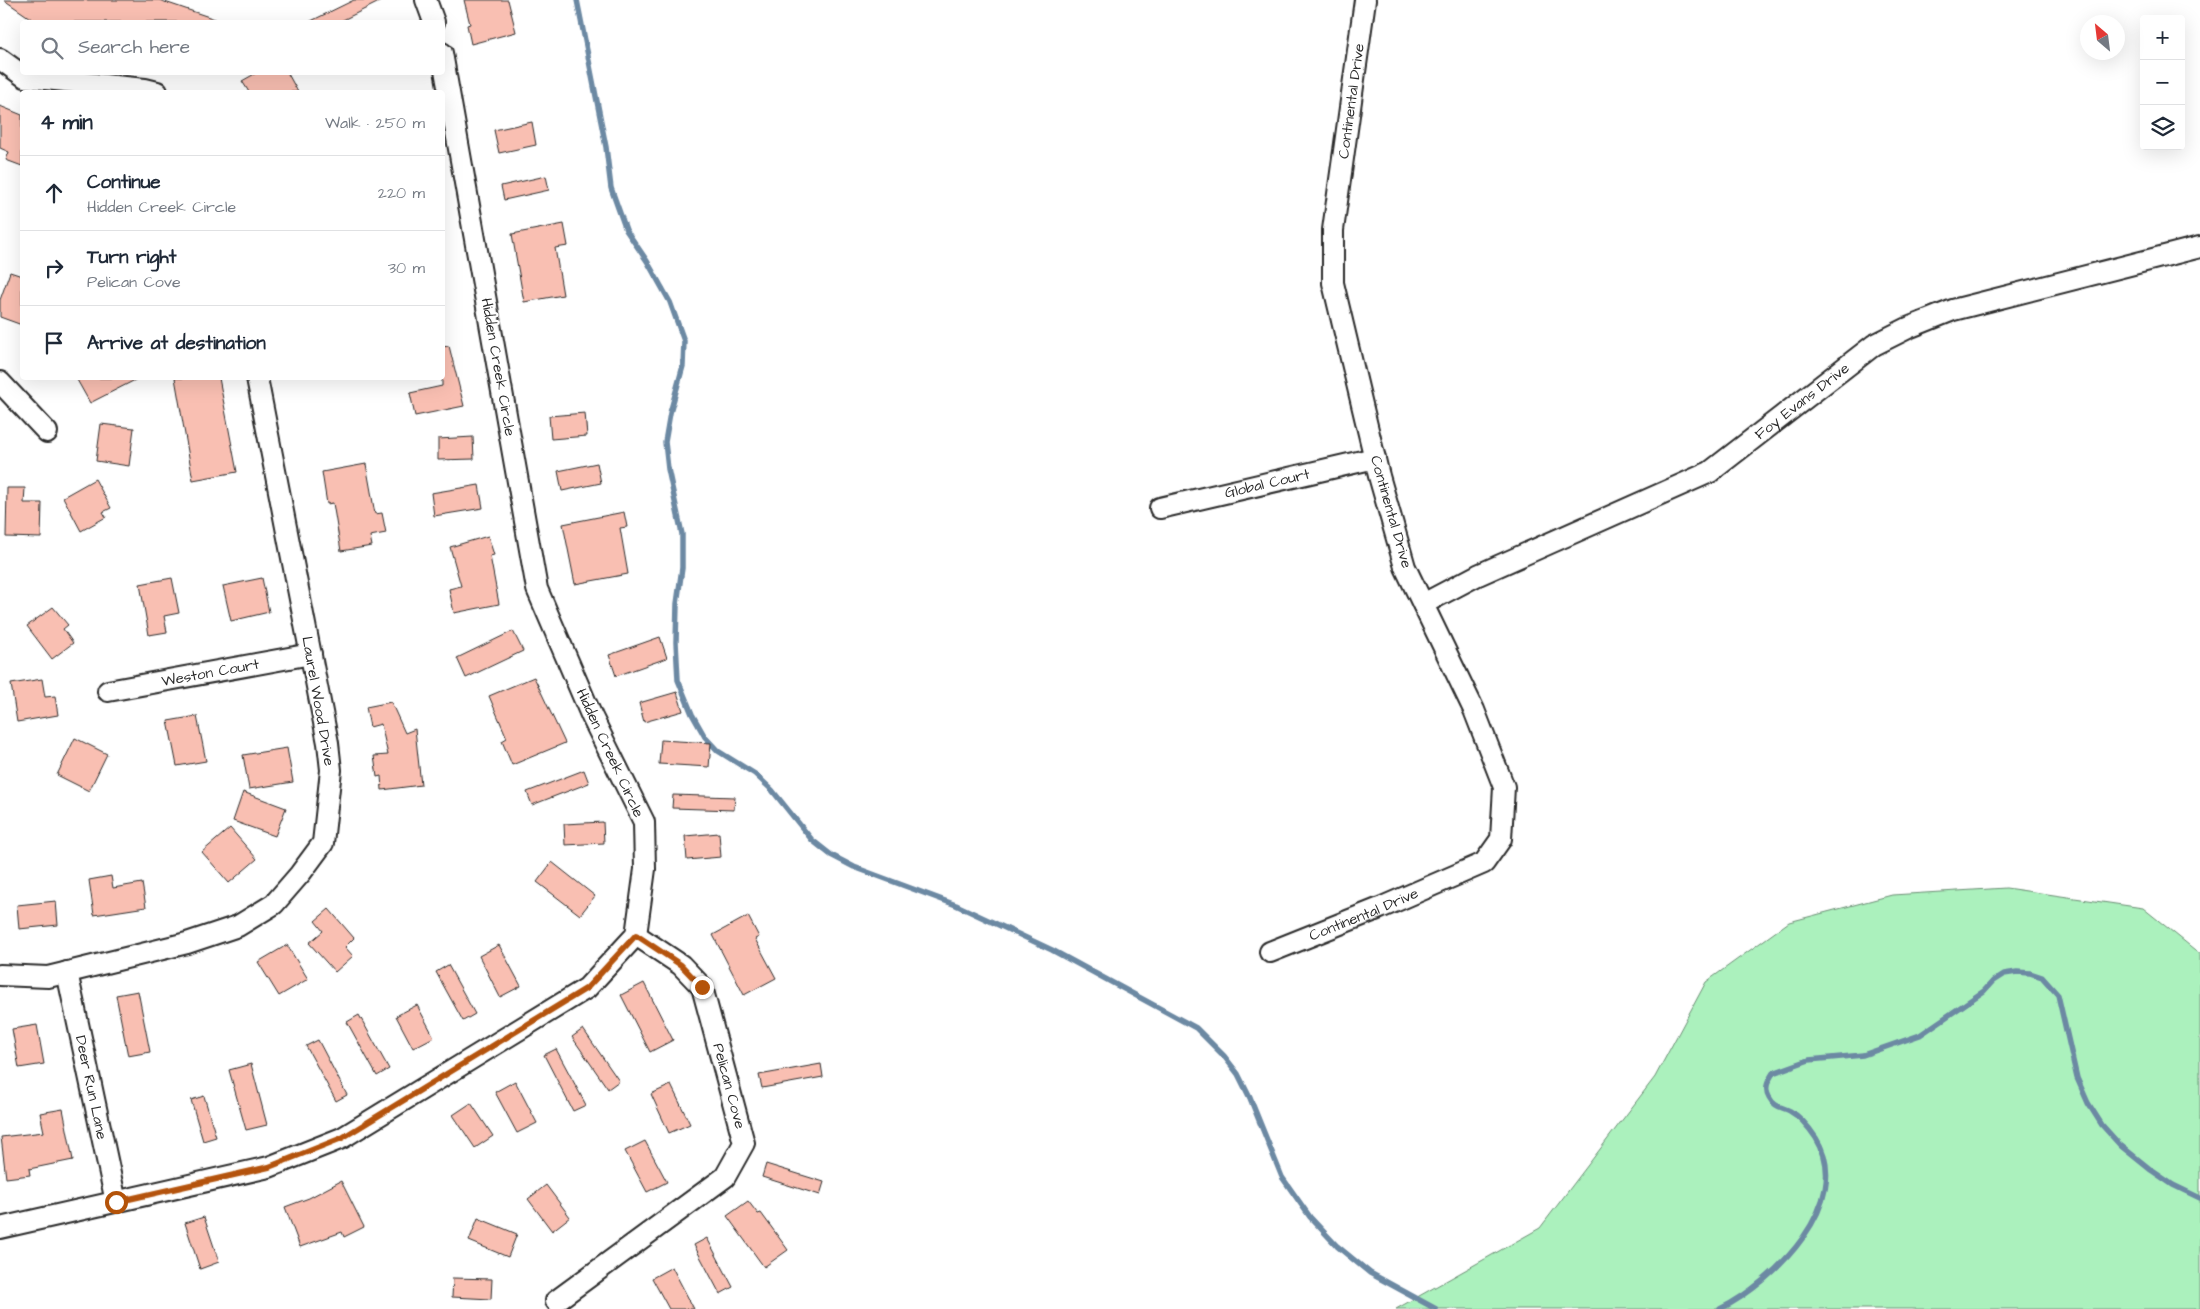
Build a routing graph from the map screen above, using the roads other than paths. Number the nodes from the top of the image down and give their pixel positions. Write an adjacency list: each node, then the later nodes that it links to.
1 (426, 0): 3 (street)
2 (1365, 0): 13 (street, Continental Drive)
3 (433, 20)
4 (0, 59): 6 (street)
5 (445, 70): 18 (street, Hidden Creek Circle)
6 (20, 73)
7 (22, 75): 8 (street)
8 (149, 90)
9 (2200, 247): 15 (street, Foy Evans Drive)
10 (258, 380): 16 (street, Laurel Wood Drive)
11 (0, 382): 12 (street)
12 (47, 432)
13 (1375, 458): 14 (street, Global Court); 15 (street, Continental Drive)
14 (1160, 508)
15 (1423, 604): 19 (street, Continental Drive)
16 (311, 654): 17 (street, Weston Court); 20 (street, Laurel Wood Drive)
17 (108, 691)
18 (636, 935): 22 (street); 24 (street, Pelican Cove)
19 (1270, 952)
20 (67, 972): 21 (street, Laurel Wood Drive); 22 (street, Deer Run Lane)
21 (0, 975)
22 (116, 1202): 23 (street)
23 (0, 1228)
24 (556, 1301)

